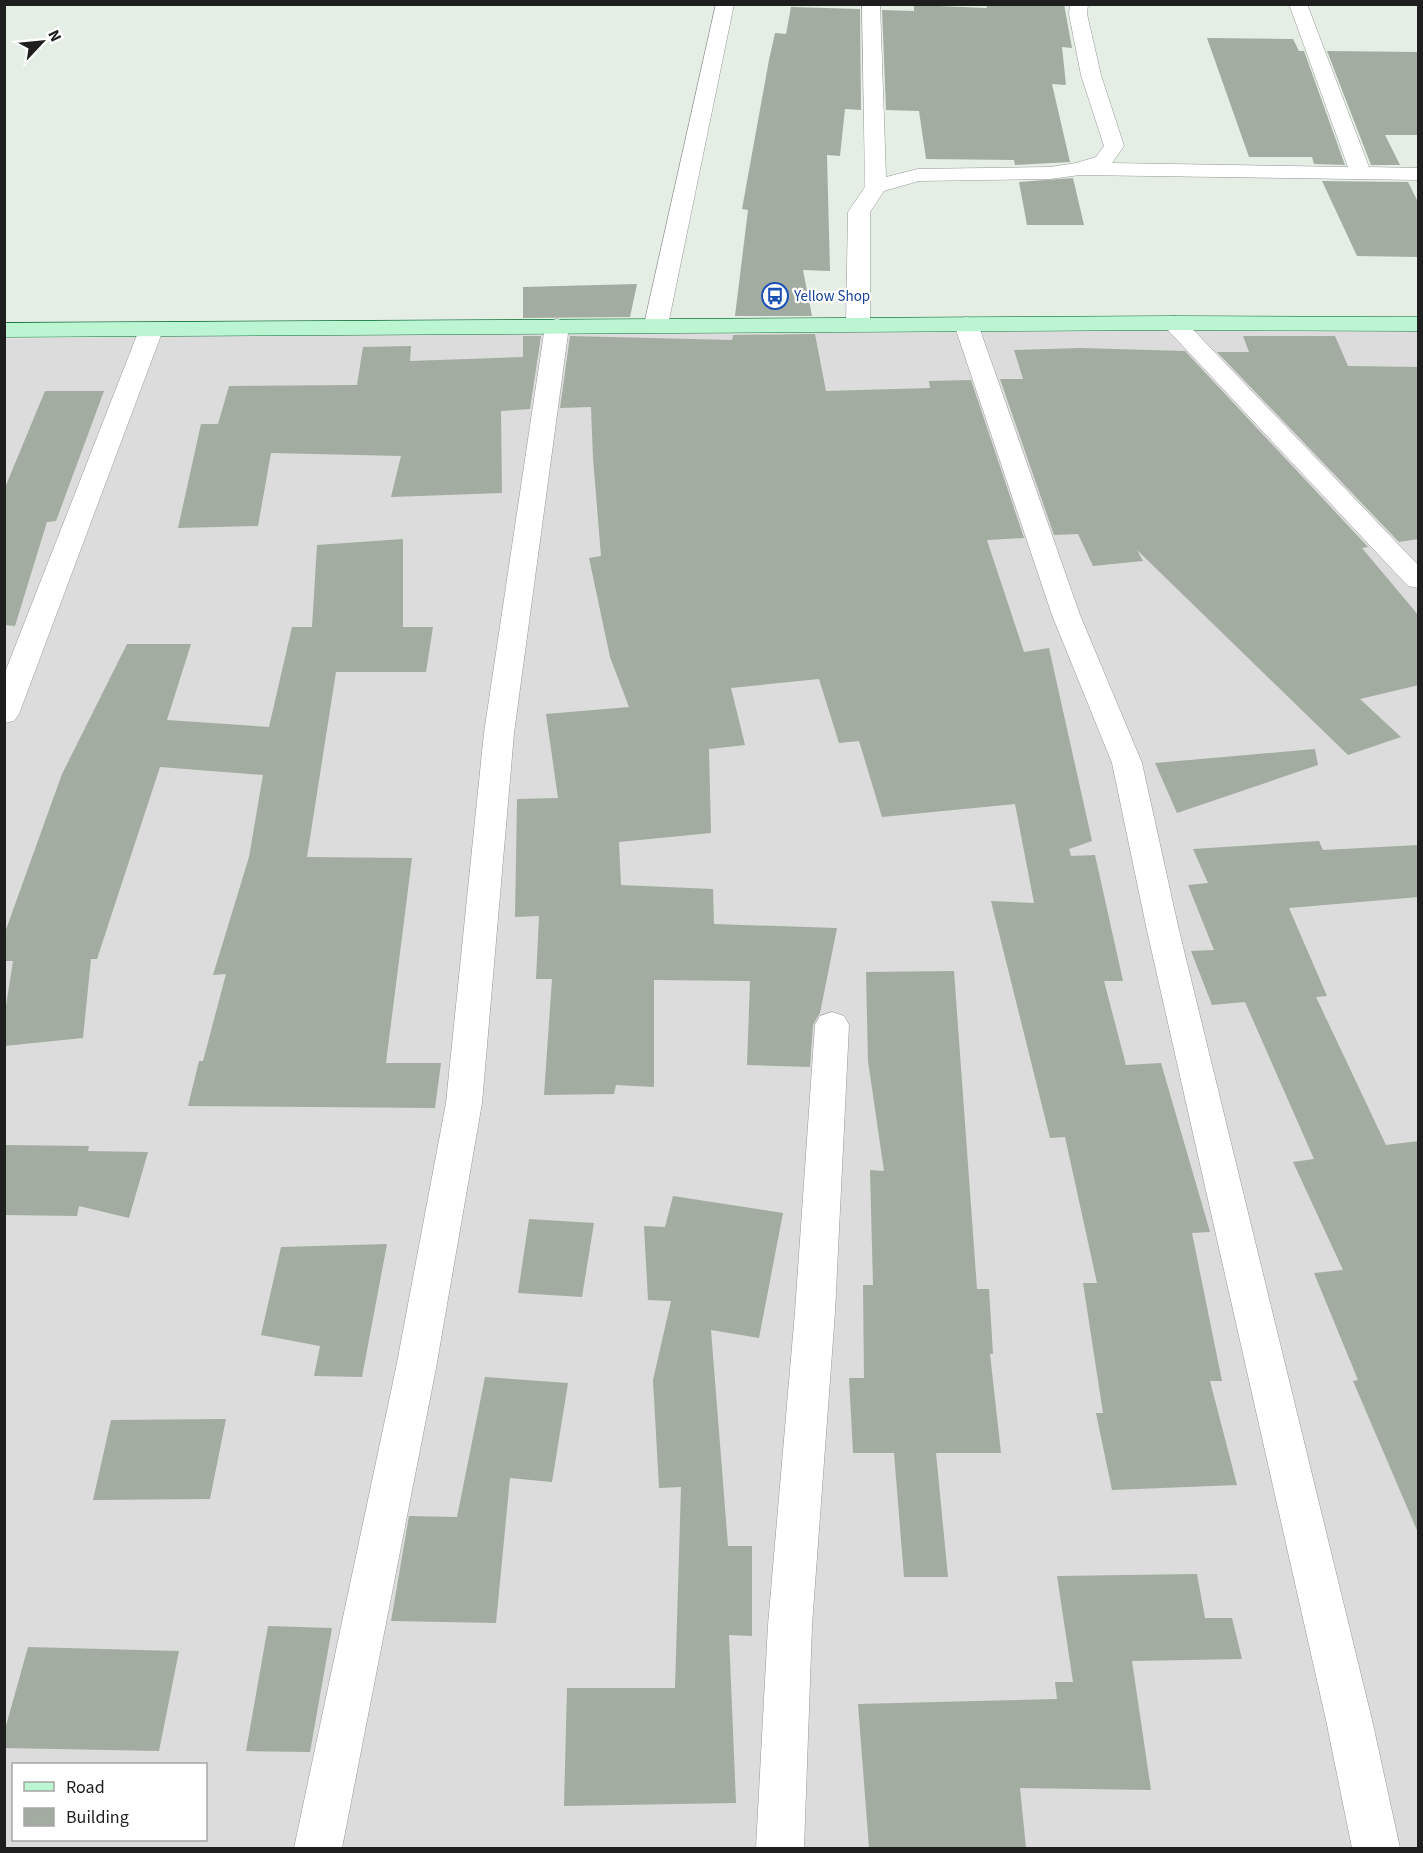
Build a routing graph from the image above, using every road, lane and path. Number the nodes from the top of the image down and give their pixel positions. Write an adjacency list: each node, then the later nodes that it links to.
1 (725, 4): 13 (street)
2 (871, 4): 8 (street)
3 (1078, 4): 5 (street)
4 (1298, 4): 6 (street)
5 (1079, 169): 6 (street); 8 (street)
6 (1362, 174): 7 (street)
7 (1419, 174)
8 (876, 187): 10 (street)
9 (1174, 323): 11 (street); 12 (street); 17 (street)
10 (858, 324): 11 (street); 13 (street)
11 (966, 324): 22 (street)
12 (1419, 324)
13 (656, 325): 14 (street)
14 (557, 326): 16 (street); 20 (street)
15 (4, 330): 16 (street)
16 (151, 330): 18 (street)
17 (1419, 580)
18 (4, 714)
19 (832, 1024): 21 (street)
20 (318, 1848)
21 (780, 1848)
22 (1376, 1848)

